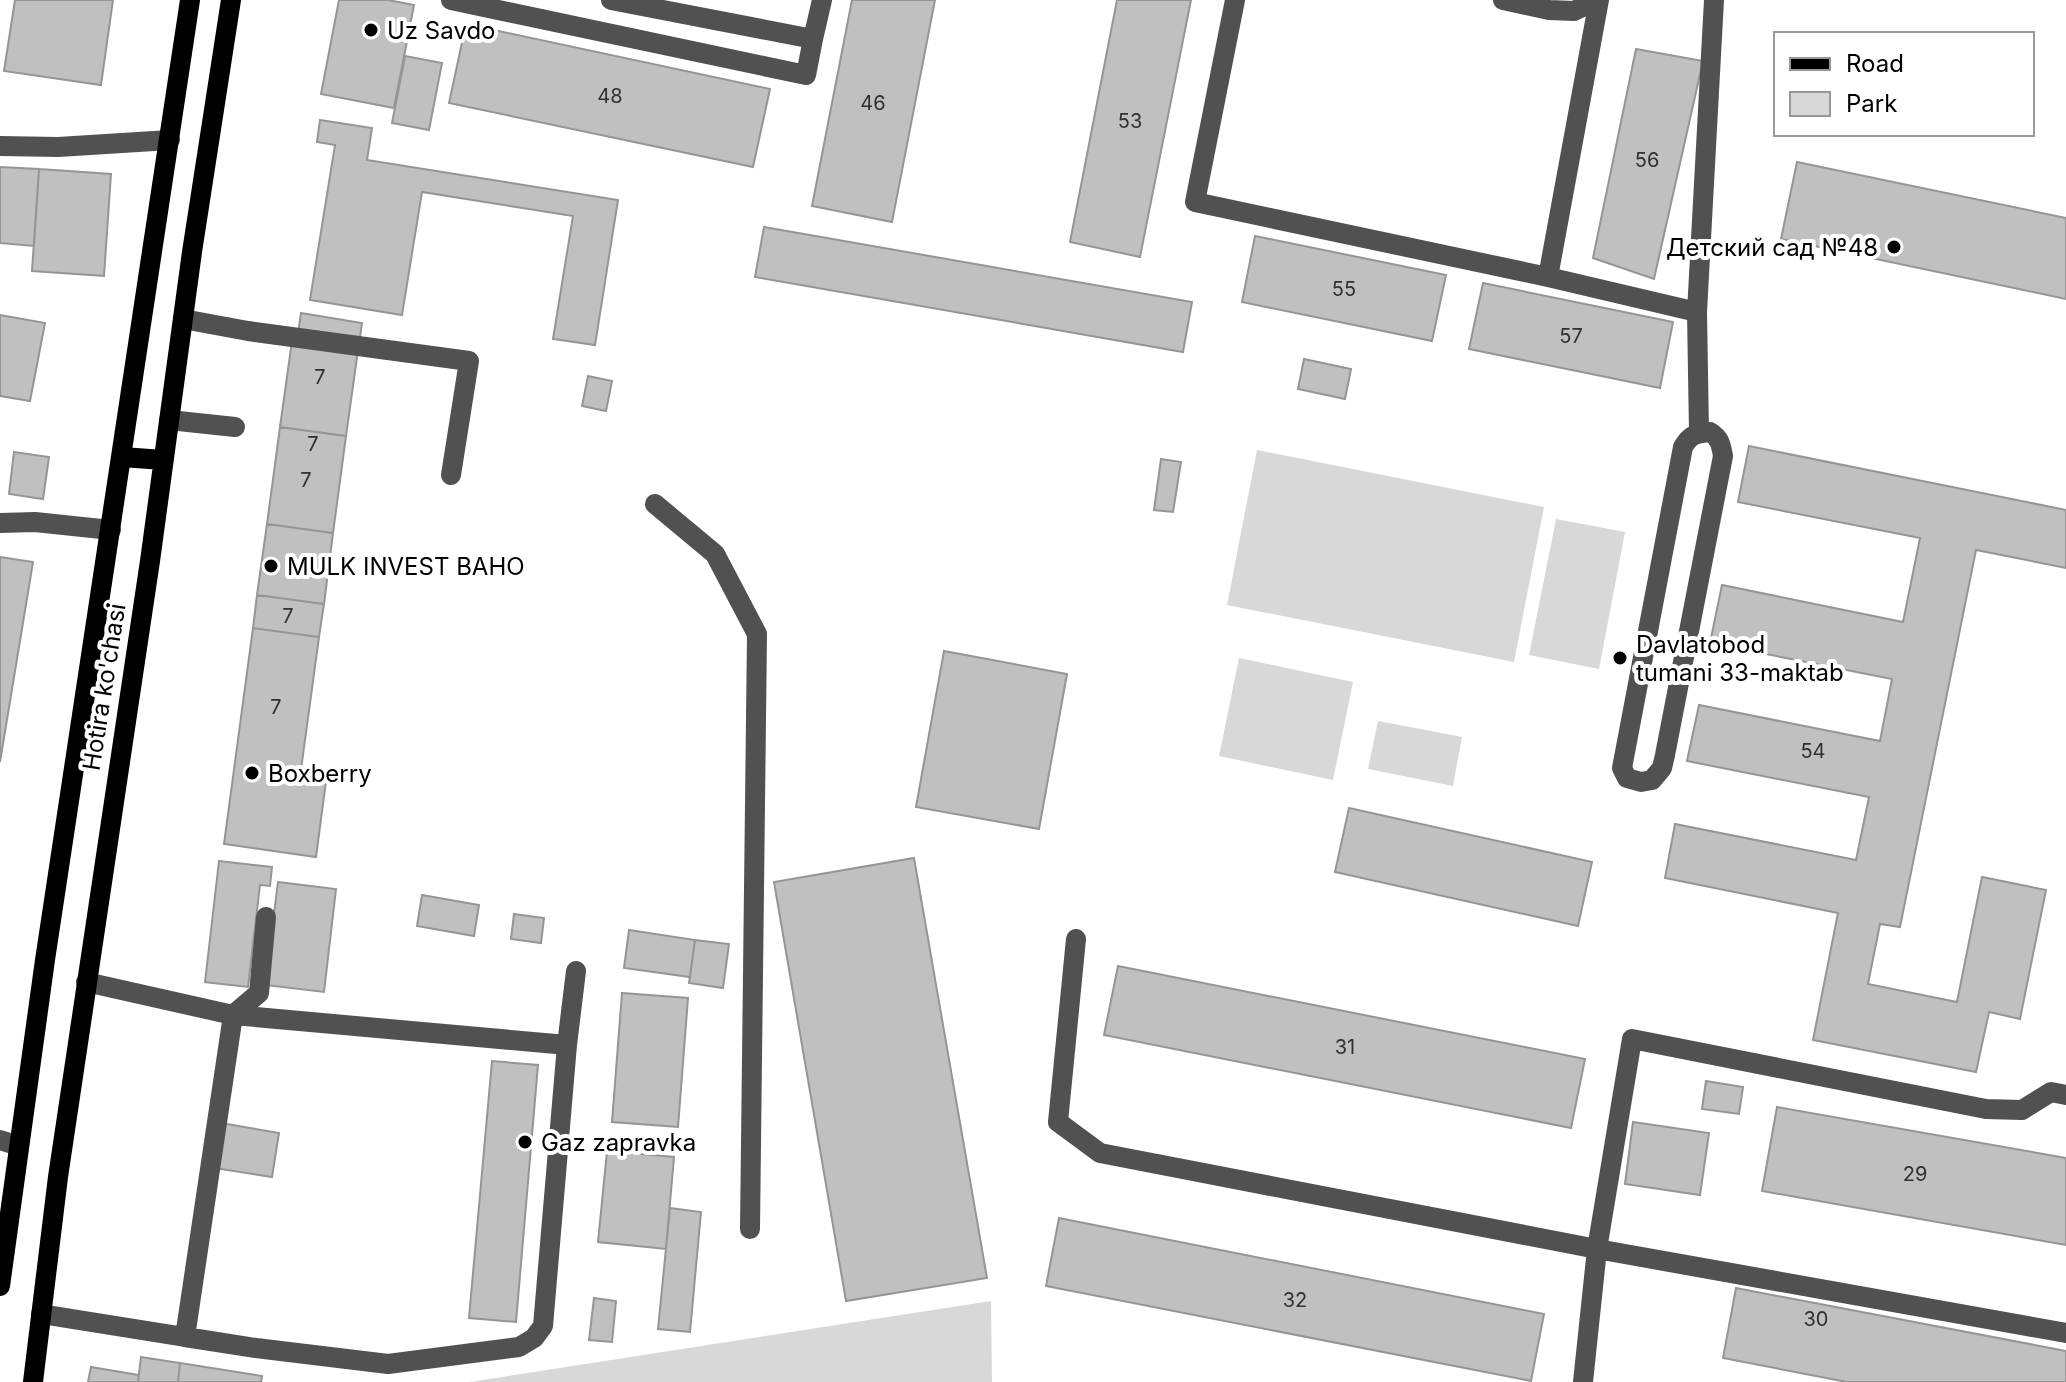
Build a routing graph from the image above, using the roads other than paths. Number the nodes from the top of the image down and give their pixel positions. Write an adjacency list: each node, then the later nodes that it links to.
1 (190, 0): 11 (main road, Hotira ko'chasi)
2 (231, 0): 15 (main road, Hotira ko'chasi)
3 (451, 0): 10 (street)
4 (611, 0): 10 (street)
5 (822, 0): 10 (street)
6 (1235, 0): 13 (street)
7 (1503, 0): 8 (street)
8 (1598, 0): 13 (street)
9 (1714, 0): 14 (street)
10 (813, 39)
11 (170, 140): 12 (street); 19 (main road, Hotira ko'chasi)
12 (0, 146)
13 (1548, 277): 14 (street)
14 (1697, 312): 18 (street)
15 (183, 319): 16 (main road, Hotira ko'chasi); 21 (street)
16 (169, 420): 17 (street); 20 (main road, Hotira ko'chasi)
17 (235, 427)
18 (1699, 433): 18 (street)
19 (122, 457): 20 (main road); 24 (main road, Hotira ko'chasi)
20 (163, 460): 28 (main road, Hotira ko'chasi)
21 (451, 475)
22 (655, 504): 33 (street)
23 (0, 523): 24 (street)
24 (111, 530): 32 (main road, Hotira ko'chasi)
25 (266, 917): 29 (street)
26 (1076, 939): 34 (street)
27 (576, 971): 30 (street)
28 (86, 982): 29 (street); 36 (main road, Hotira ko'chasi)
29 (233, 1015): 30 (street); 38 (street)
30 (567, 1045): 38 (street)
31 (2066, 1095): 34 (street)
32 (10, 1143): 35 (main road, Hotira ko'chasi)
33 (750, 1229)
34 (1597, 1249): 37 (street); 40 (street)
35 (0, 1286)
36 (41, 1314): 38 (street); 39 (main road, Hotira ko'chasi)
37 (2066, 1333)
38 (185, 1337)
39 (33, 1382)
40 (1583, 1382)

